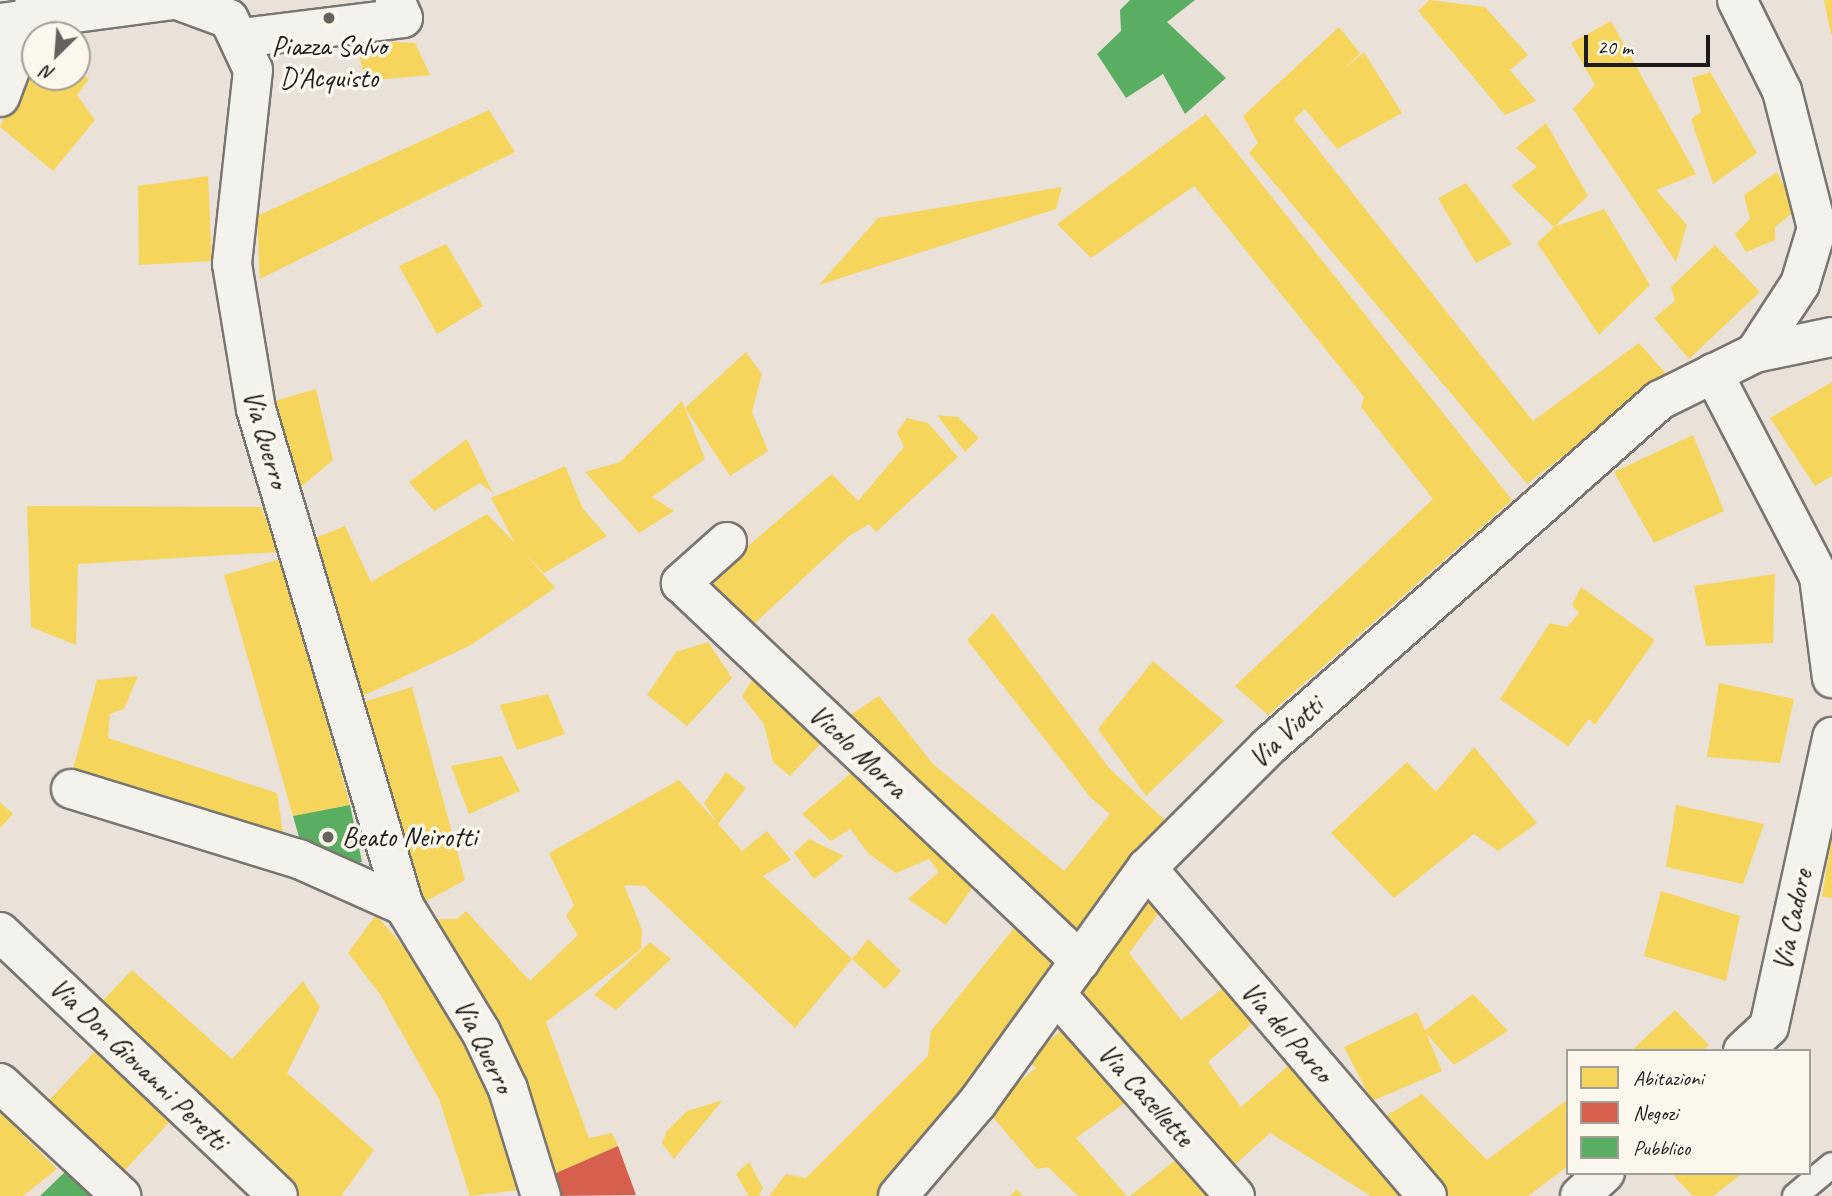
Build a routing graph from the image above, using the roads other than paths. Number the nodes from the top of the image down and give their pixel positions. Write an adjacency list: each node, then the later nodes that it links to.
1 (175, 0): 4 (street, Via Querro); 5 (street, Via Querro)
2 (395, 0): 5 (street)
3 (1737, 0): 8 (street)
4 (23, 13): 6 (street)
5 (241, 38): 15 (street, Via Querro)
6 (0, 97)
7 (1832, 337): 8 (street, Via Viotti)
8 (1755, 353): 9 (street, Via Viotti)
9 (1713, 373): 11 (street); 14 (street, Via Viotti)
10 (727, 542): 17 (street, Vicolo Morra)
11 (1832, 678)
12 (1832, 737): 19 (street, Via Cadore)
13 (71, 789): 15 (street)
14 (1147, 868): 17 (street, Via Viotti); 28 (street, Via del Parco)
15 (404, 906): 25 (street, Via Querro)
16 (0, 932): 24 (street, Via Don Giovanni Peretti)
17 (1080, 961): 18 (street, Via Viotti)
18 (1056, 994): 26 (street, Via Viotti); 27 (street, Via Casellette)
19 (1744, 1049)
20 (0, 1083): 23 (street)
21 (1832, 1165): 30 (lane)
22 (1603, 1175): 29 (street)
23 (121, 1196)
24 (278, 1196)
25 (541, 1196)
26 (898, 1196)
27 (1235, 1196)
28 (1427, 1196)
29 (1580, 1196)
30 (1795, 1196)

